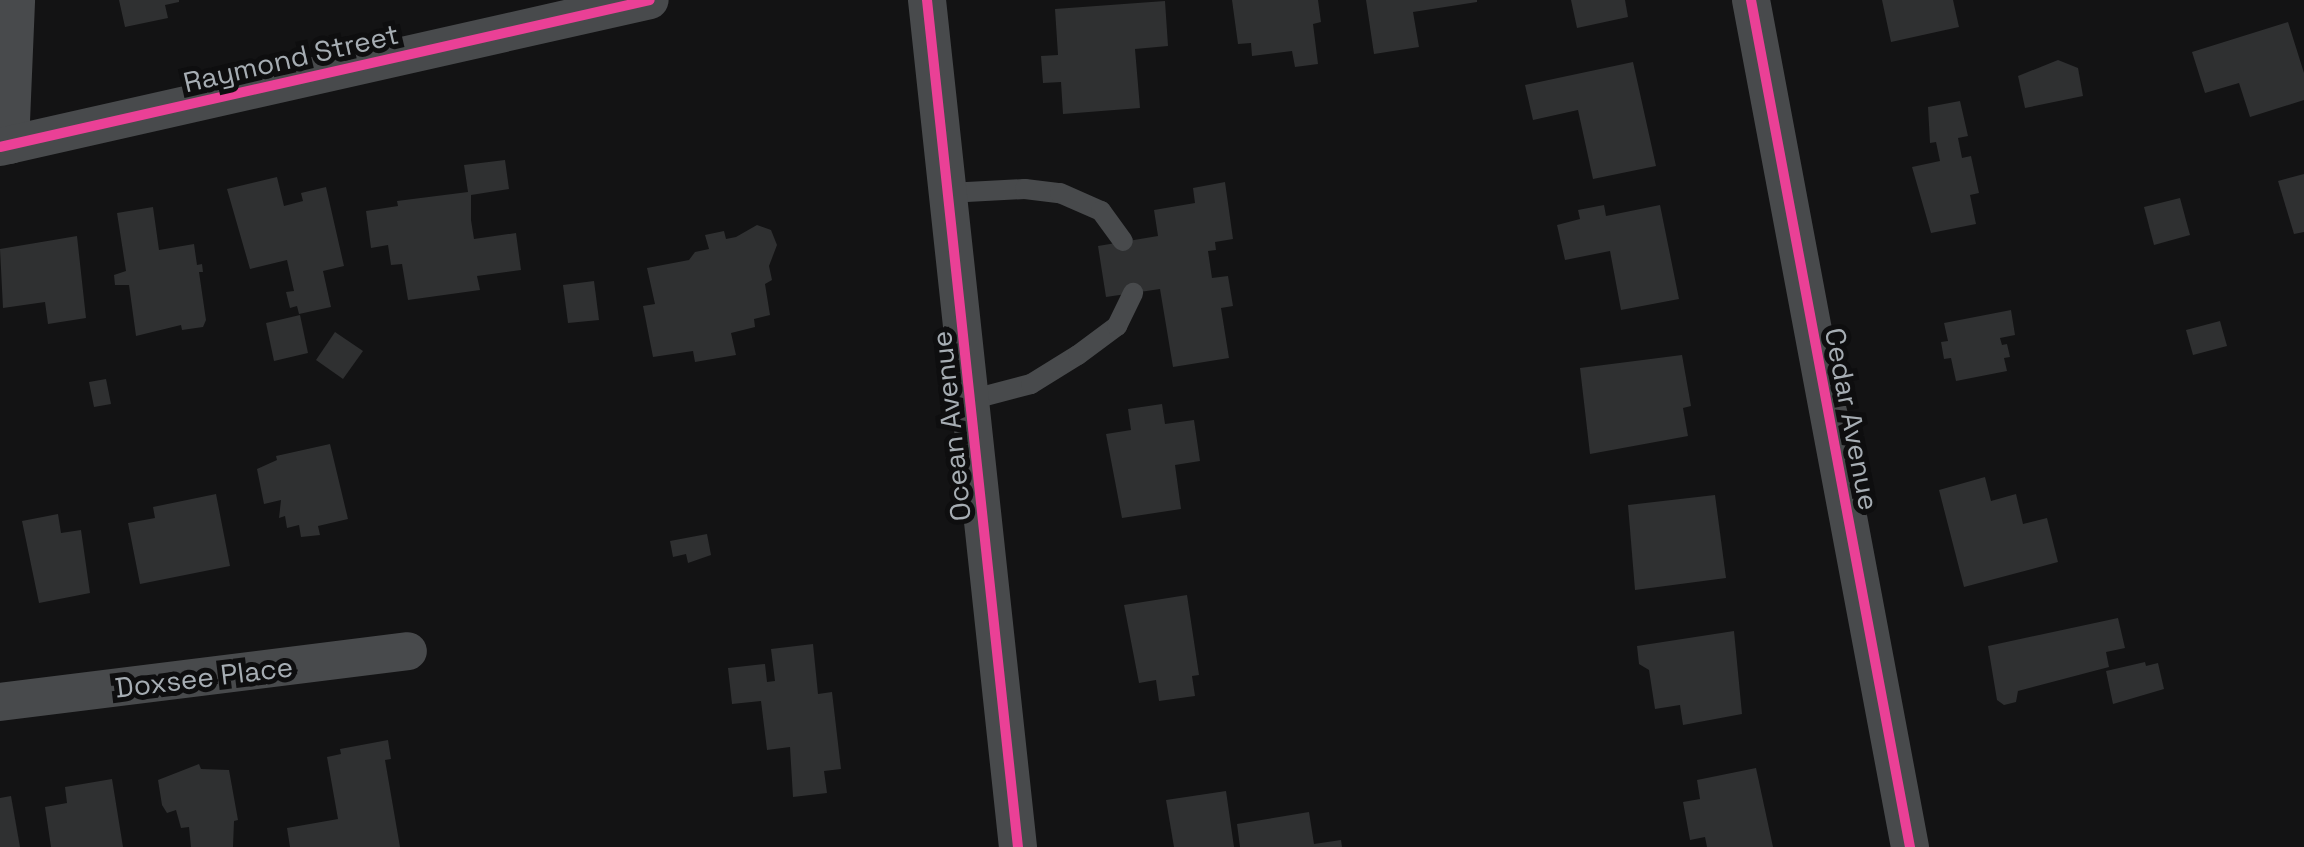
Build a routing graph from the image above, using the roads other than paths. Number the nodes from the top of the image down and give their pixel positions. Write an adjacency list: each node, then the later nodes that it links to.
1 (16, 0): 5 (street)
2 (650, 0): 5 (street, Raymond Street)
3 (928, 0): 6 (street, Ocean Avenue)
4 (1751, 0): 13 (street, Cedar Avenue)
5 (5, 146)
6 (948, 194): 7 (lane); 9 (street, Ocean Avenue)
7 (1123, 242)
8 (1133, 293): 9 (lane)
9 (970, 400): 12 (street, Ocean Avenue)
10 (408, 651): 11 (street, Doxsee Place)
11 (0, 702)
12 (1018, 847)
13 (1910, 847)

